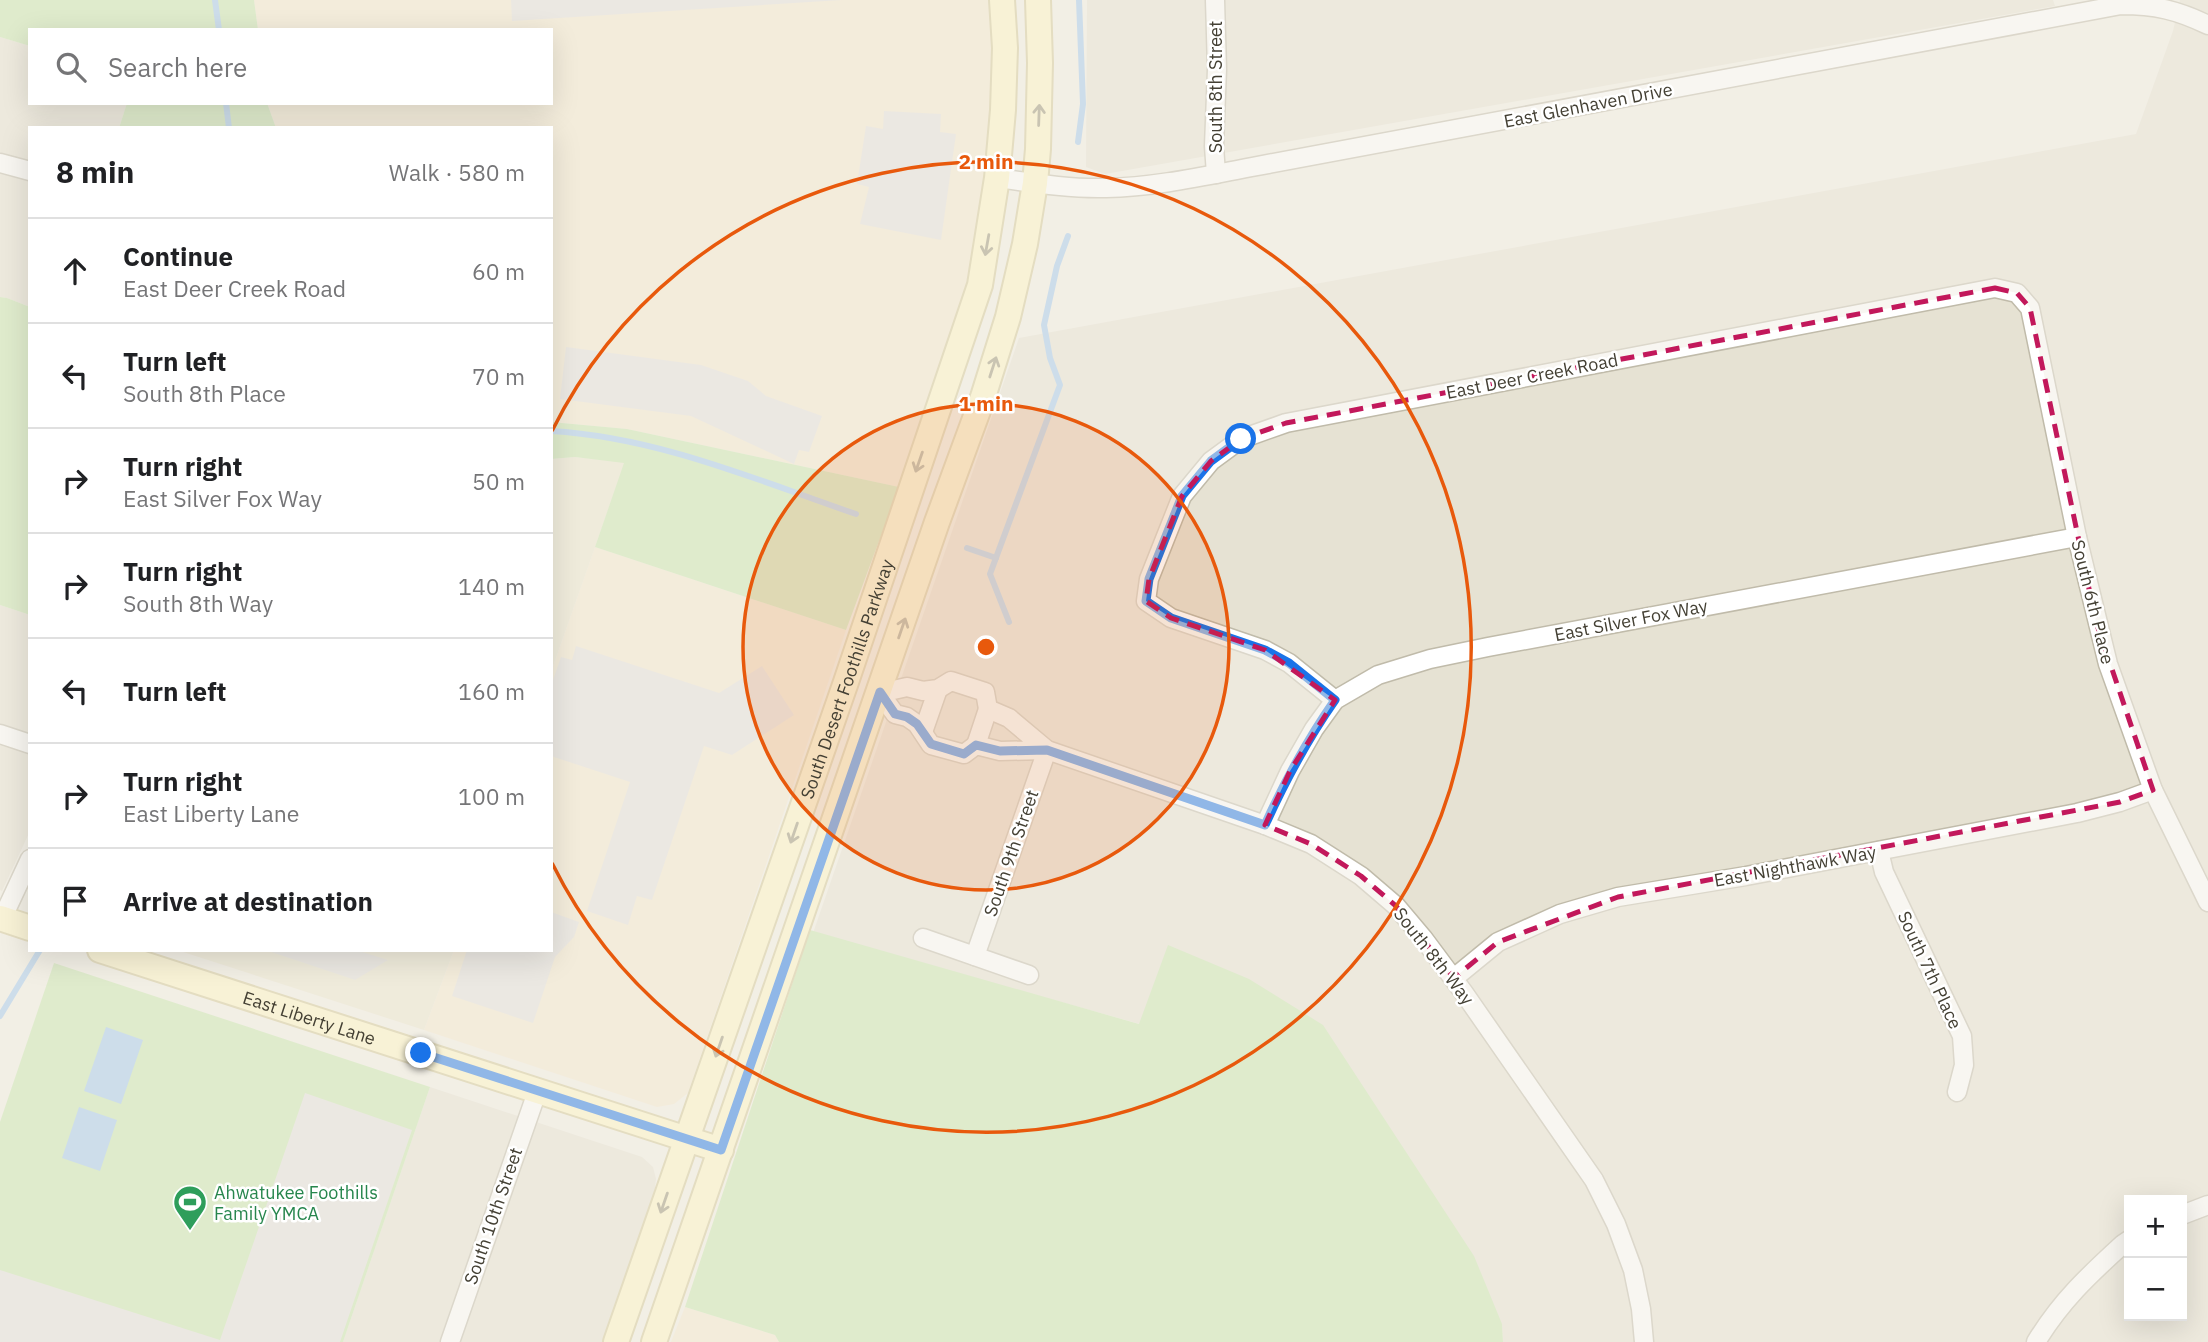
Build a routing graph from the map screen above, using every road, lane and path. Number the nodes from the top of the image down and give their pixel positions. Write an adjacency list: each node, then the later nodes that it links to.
1 (1002, 0): 8 (street, South Desert Foothills Parkway)
2 (1038, 0): 9 (street, South Desert Foothills Parkway, one-way to 2)
3 (1215, 0): 7 (street, South 8th Street)
4 (2208, 24): 7 (street, East Glenhaven Drive)
5 (0, 163): 6 (street)
6 (28, 170)
7 (1216, 174): 9 (street, East Glenhaven Drive)
8 (997, 178): 9 (street, East Glenhaven Drive); 34 (street, South Desert Foothills Parkway, one-way to 34)
9 (1035, 183): 13 (street, South Desert Foothills Parkway, one-way to 9)
10 (2017, 293): 11 (street, South 6th Place); 14 (street, East Deer Creek Road)
11 (2077, 537): 14 (street, East Silver Fox Way); 21 (street, South 6th Place)
12 (938, 689): 13 (street, South 8th Way); 15 (street, South 8th Way); 16 (street)
13 (880, 692): 16 (street, South 8th Way); 35 (street, South Desert Foothills Parkway)
14 (1335, 700): 22 (street, East Silver Fox Way)
15 (988, 709): 19 (street); 20 (street, South 8th Way)
16 (923, 732): 19 (street, South 8th Way)
17 (0, 734): 18 (street)
18 (28, 743)
19 (976, 745): 20 (street, South 8th Way)
20 (1047, 750): 22 (street, South 8th Way); 29 (street, South 9th Street)
21 (2153, 790): 23 (street, East Nighthawk Way); 25 (street, South 6th Place)
22 (1265, 825): 31 (street, South 8th Way)
23 (1879, 851): 31 (street, East Nighthawk Way); 33 (street, South 7th Place)
24 (28, 867): 26 (street)
25 (2208, 902)
26 (13, 923)
27 (923, 938): 29 (street)
28 (106, 952): 32 (street, East Liberty Lane)
29 (975, 956): 30 (street)
30 (1029, 975)
31 (1454, 978): 42 (street, South 8th Way)
32 (537, 1091): 34 (street, East Liberty Lane); 39 (street, South 10th Street)
33 (1957, 1092)
34 (687, 1139): 35 (street, East Liberty Lane); 40 (street, South Desert Foothills Parkway, one-way to 40)
35 (721, 1150): 41 (street, South Desert Foothills Parkway)
36 (2208, 1205): 37 (street)
37 (2187, 1213)
38 (2124, 1244): 43 (street)
39 (450, 1342)
40 (616, 1342)
41 (654, 1342)
42 (1644, 1342)
43 (2036, 1342)

